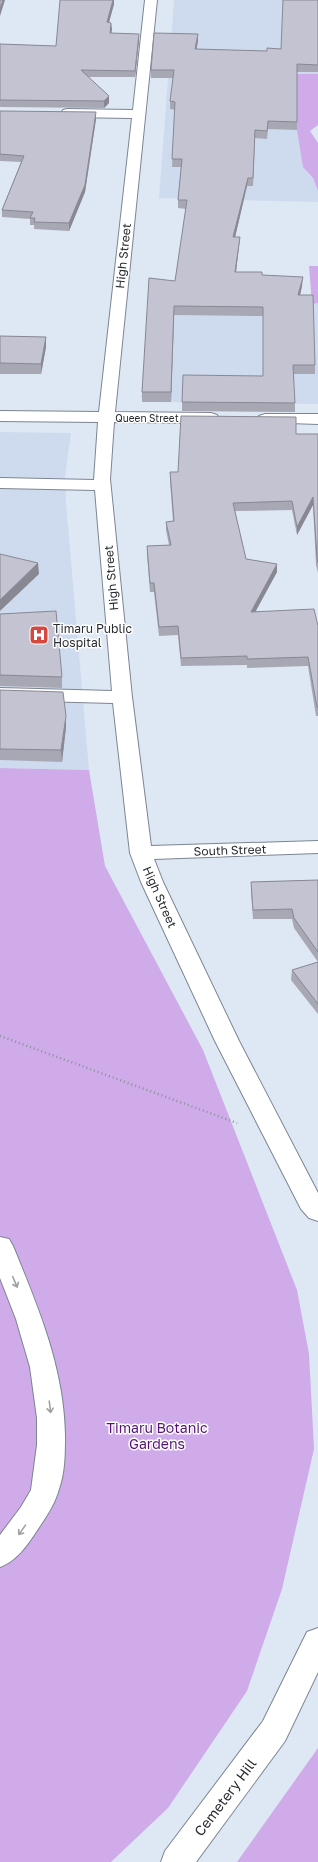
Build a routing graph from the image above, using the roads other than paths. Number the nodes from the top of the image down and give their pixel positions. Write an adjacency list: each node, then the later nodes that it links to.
1 (151, 0): 3 (street, High Street)
2 (53, 113): 3 (street)
3 (138, 114): 5 (street, High Street)
4 (0, 416): 5 (street, Queen Street)
5 (107, 417): 6 (street, Queen Street); 10 (street, High Street)
6 (224, 418)
7 (248, 418): 8 (street)
8 (318, 419)
9 (0, 483): 10 (street)
10 (102, 485): 12 (street, High Street)
11 (0, 694): 12 (street)
12 (122, 697): 14 (street, High Street)
13 (318, 847): 14 (street, South Street)
14 (141, 853): 15 (street, High Street)
15 (317, 1214)
16 (0, 1246): 17 (street, one-way to 17)
17 (0, 1555)
18 (318, 1641): 20 (street, Cemetery Hill)
19 (318, 1674): 20 (street, Cemetery Hill)
20 (274, 1731): 21 (street, Cemetery Hill)
21 (177, 1862)

